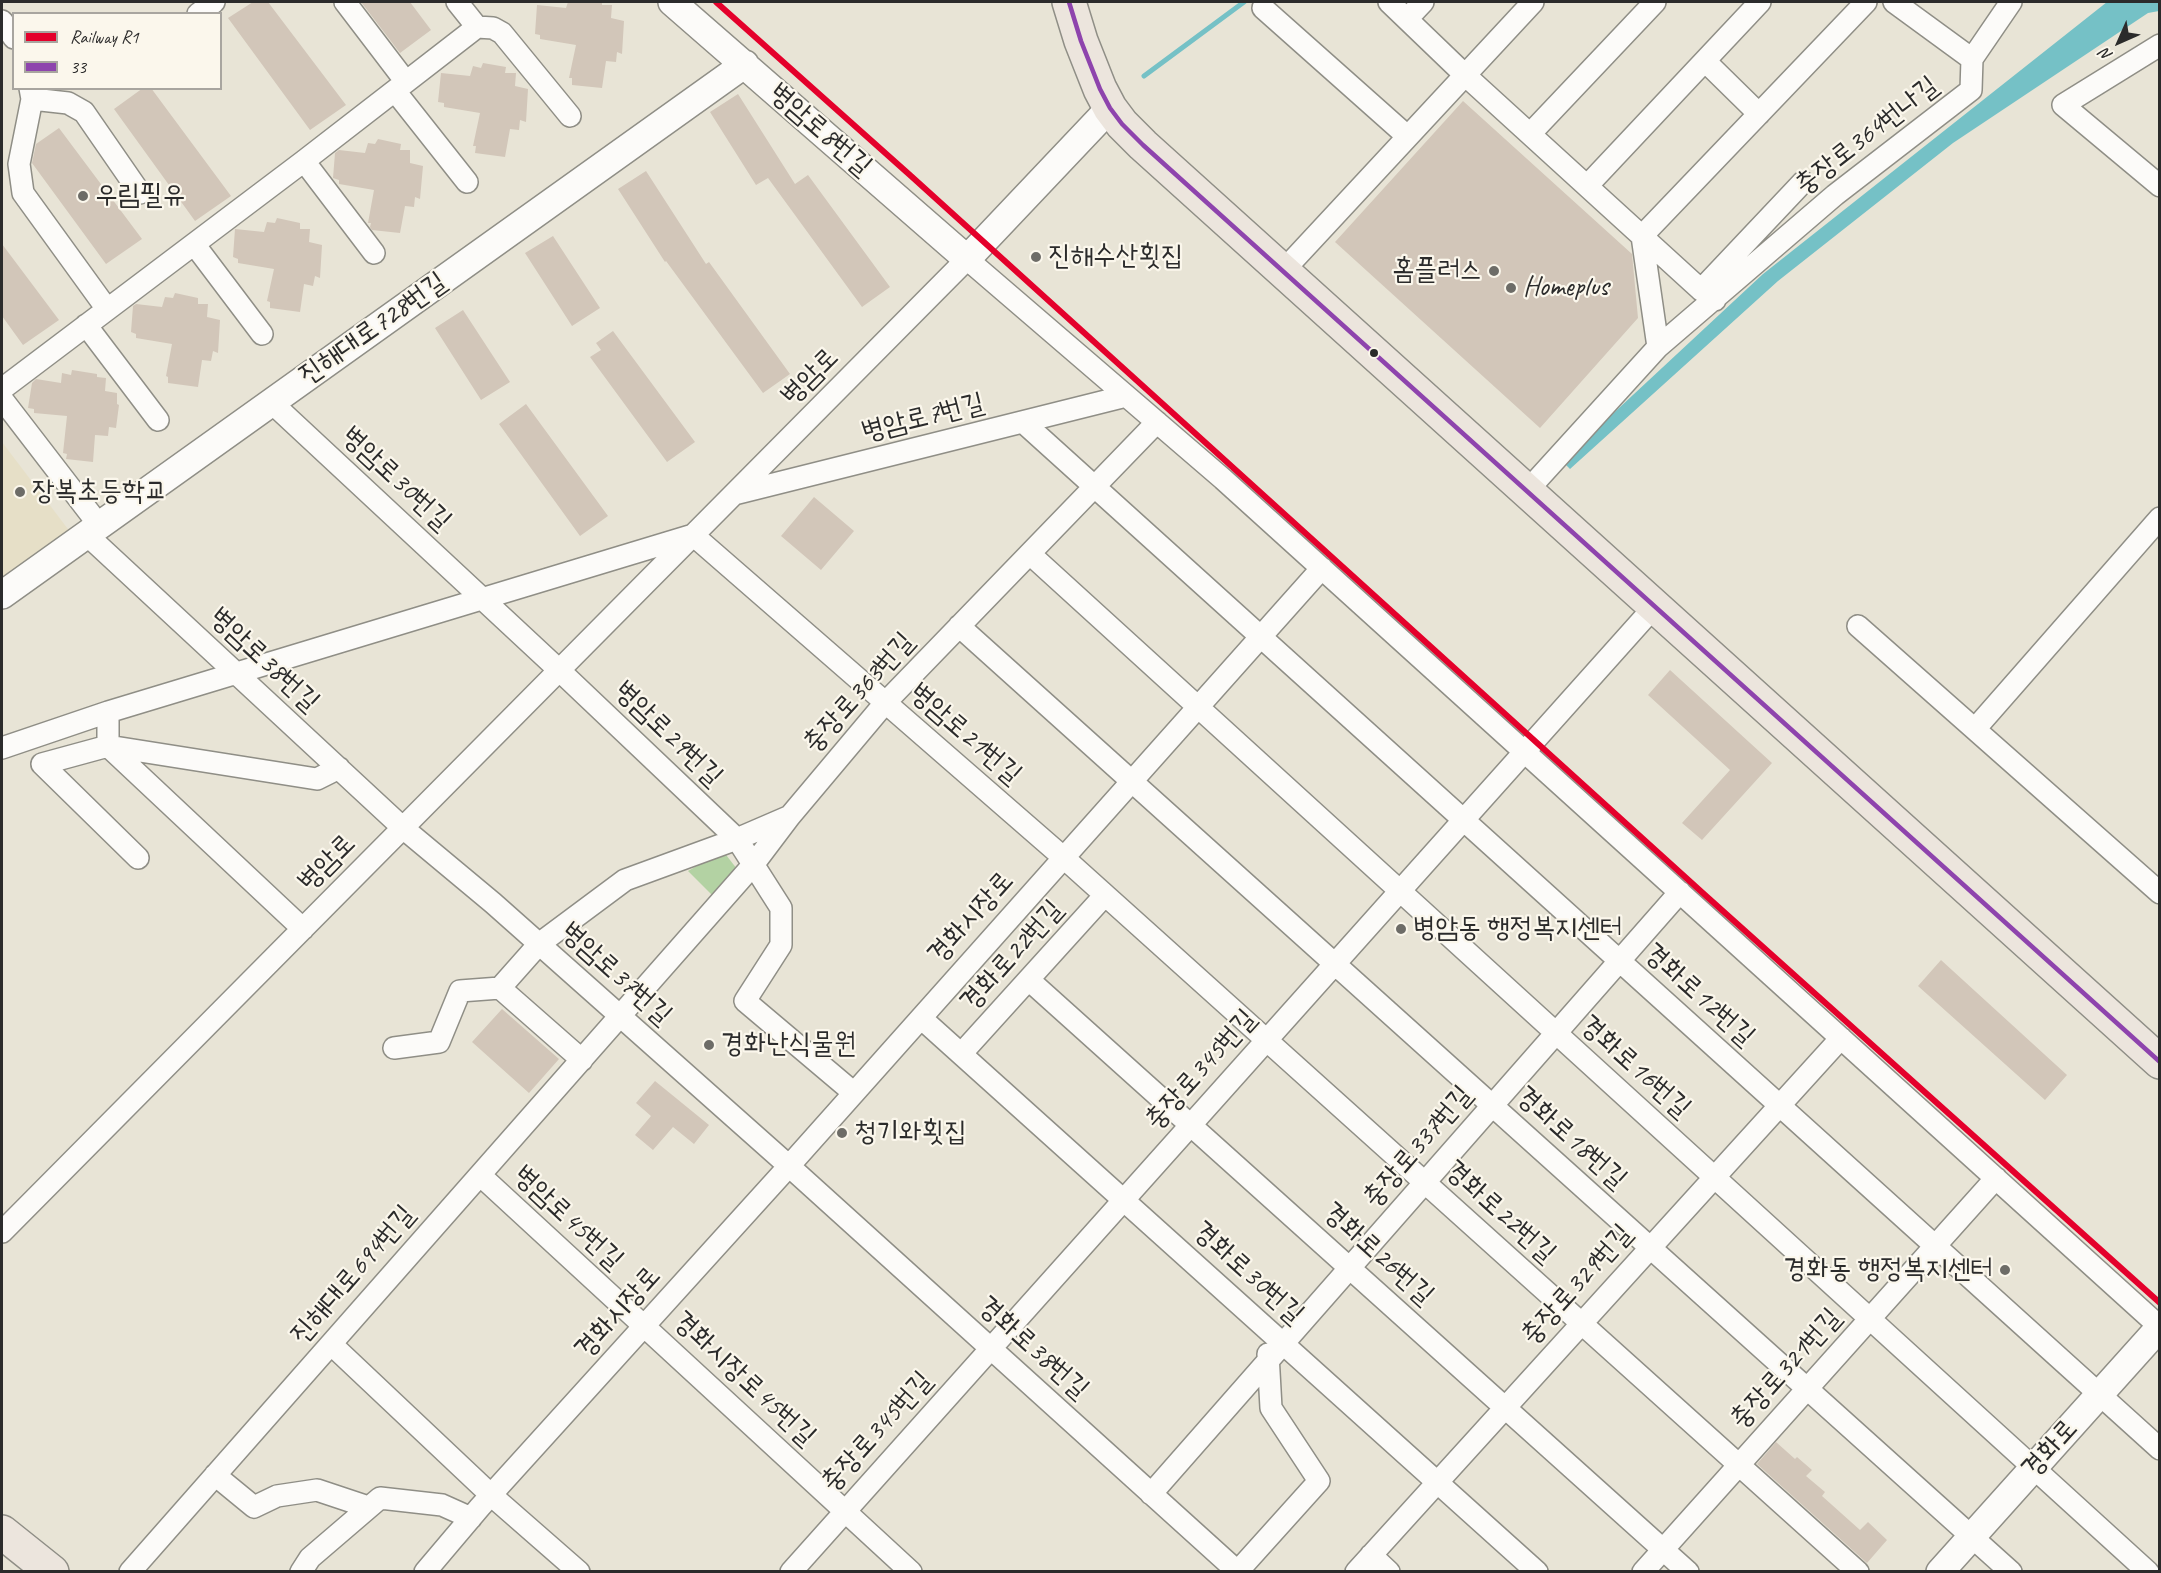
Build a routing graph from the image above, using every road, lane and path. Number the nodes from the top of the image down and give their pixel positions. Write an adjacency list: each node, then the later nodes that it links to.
1 (214, 2): 15 (street)
2 (345, 2): 25 (street)
3 (457, 2): 18 (street)
4 (672, 2): 23 (street, 병암로8번길)
5 (1069, 2): 27 (main road)
6 (1389, 2): 16 (street)
7 (1423, 2): 16 (street)
8 (1533, 2): 24 (street)
9 (1655, 2): 30 (street)
10 (1866, 2): 28 (street)
11 (1894, 2): 21 (street, 충장로364번나길)
12 (2012, 2): 21 (street)
13 (1752, 4): 22 (street)
14 (1263, 8): 31 (street)
15 (201, 12)
16 (1407, 19): 24 (street)
17 (2, 21): 19 (street)
18 (477, 27): 25 (street); 29 (street)
19 (12, 35)
20 (2160, 45): 36 (street)
21 (1972, 58): 43 (street, 충장로364번나길)
22 (1705, 61): 28 (street); 35 (street)
23 (745, 64): 41 (street, 병암로8번길); 51 (street, 진해대로728번길)
24 (1465, 75): 30 (street); 31 (street)
25 (400, 87): 32 (street); 33 (street)
26 (31, 94): 37 (street); 44 (street)
27 (1110, 108): 41 (street); 42 (main road)
28 (1759, 114): 38 (street)
29 (570, 116)
30 (1530, 135): 35 (street)
31 (1407, 136): 42 (street)
32 (304, 161): 39 (street); 40 (street)
33 (467, 182)
34 (1803, 182): 43 (street, 충장로364번나길)
35 (1587, 186): 38 (street)
36 (2160, 186)
37 (140, 193)
38 (1642, 236): 43 (street); 47 (street)
39 (194, 244): 44 (street); 46 (street)
40 (374, 253)
41 (967, 259): 49 (street); 57 (street, 병암로)
42 (1283, 271): 56 (main road)
43 (1708, 295): 47 (street)
44 (107, 309): 45 (street)
45 (86, 325): 48 (street); 52 (street)
46 (262, 334)
47 (1658, 347): 56 (street)
48 (2, 389)
49 (1126, 396): 53 (street, 병암로7번길); 54 (street)
50 (2, 399): 59 (street, 병암로38번길)
51 (271, 402): 59 (street, 진해대로728번길); 64 (street, 병암로30번길)
52 (158, 420)
53 (1023, 422): 55 (street); 57 (street, 병암로7번길)
54 (1157, 422): 55 (street, 충장로363번길); 62 (street)
55 (1094, 486): 61 (street, 충장로363번길); 68 (street)
56 (1527, 491): 65 (main road)
57 (733, 495): 60 (street, 병암로)
58 (2160, 518): 74 (street)
59 (92, 530): 63 (street, 진해대로728번길); 70 (street, 병암로38번길)
60 (693, 535): 64 (street, 병암로); 69 (street, 병암로); 71 (street, 병암로21번길)
61 (1029, 554): 66 (street, 충장로363번길); 72 (street)
62 (1322, 568): 68 (street, 경화시장로); 77 (street)
63 (2, 595)
64 (483, 598): 69 (street, 병암로30번길); 70 (street)
65 (1654, 607): 77 (street, 충장로345번길); 105 (main road)
66 (959, 626): 71 (street, 충장로363번길); 79 (street)
67 (1858, 626): 74 (street)
68 (1260, 638): 72 (street, 경화시장로); 81 (street, 경화로12번길)
69 (560, 670): 82 (street, 병암로); 83 (street, 병암로29번길)
70 (236, 673): 73 (street); 78 (street, 병암로38번길)
71 (885, 703): 80 (street, 충장로363번길); 85 (street, 병암로21번길)
72 (1197, 708): 79 (street, 경화시장로); 87 (street, 경화로16번길)
73 (108, 712): 75 (street); 76 (street)
74 (1975, 729): 89 (street)
75 (108, 746): 78 (street); 84 (street); 91 (street)
76 (2, 748)
77 (1525, 752): 81 (street, 충장로345번길); 88 (street)
78 (339, 768): 82 (street, 병암로38번길)
79 (1131, 782): 85 (street, 경화시장로); 94 (street, 경화로18번길)
80 (790, 816): 83 (street); 86 (street, 충장로363번길)
81 (1463, 821): 87 (street, 충장로345번길); 93 (street, 경화로12번길)
82 (403, 828): 91 (street, 병암로); 92 (street, 병암로37번길)
83 (737, 839): 86 (street); 92 (street)
84 (138, 858)
85 (1064, 858): 90 (street, 경화로22번길); 98 (street, 경화시장로)
86 (753, 865): 97 (street, 충장로363번길); 106 (street)
87 (1400, 892): 94 (street, 충장로345번길); 99 (street, 경화로16번길)
88 (1680, 892): 93 (street, 충장로337번길); 100 (street)
89 (2160, 892)
90 (1105, 895): 95 (street, 경화로22번길); 101 (street, 경화로22번길)
91 (303, 928): 116 (street, 병암로)
92 (539, 944): 96 (street); 97 (street, 병암로37번길)
93 (1619, 961): 99 (street, 충장로337번길); 108 (street, 경화로12번길)
94 (1334, 964): 101 (street, 충장로345번길); 107 (street, 경화로18번길)
95 (1029, 980): 103 (street, 경화로22번길); 109 (street, 경화로26번길)
96 (500, 988): 102 (street); 104 (street)
97 (620, 1017): 104 (street, 진해대로694번길); 110 (street, 병암로37번길)
98 (921, 1018): 103 (street, 경화로30번길); 106 (street, 경화시장로)
99 (1556, 1033): 107 (street, 충장로337번길); 112 (street, 경화로16번길)
100 (1841, 1038): 108 (street, 충장로329번길); 113 (street)
101 (1266, 1041): 109 (street, 충장로345번길); 114 (street, 경화로22번길)
102 (394, 1048)
103 (961, 1054): 115 (street, 경화로30번길)
104 (582, 1060): 111 (street, 진해대로694번길)
105 (2160, 1062)
106 (854, 1093): 110 (street, 경화시장로)
107 (1492, 1106): 114 (street, 충장로337번길); 117 (street, 경화로18번길)
108 (1779, 1106): 112 (street, 충장로329번길); 118 (street, 경화로12번길)
109 (1191, 1125): 115 (street, 충장로345번길); 119 (street, 경화로26번길)
110 (789, 1166): 122 (street, 경화시장로); 127 (street, 경화로38번길)
111 (480, 1175): 122 (street, 병암로45번길); 125 (street, 진해대로694번길)
112 (1714, 1177): 117 (street, 충장로329번길); 120 (street, 경화로16번길)
113 (1996, 1178): 118 (street, 충장로321번길); 123 (street)
114 (1425, 1183): 119 (street, 충장로337번길); 121 (street, 경화로22번길)
115 (1123, 1200): 124 (street, 경화로30번길); 127 (street, 충장로345번길)
116 (2, 1232)
117 (1650, 1247): 121 (street, 충장로329번길); 129 (street, 경화로18번길)
118 (1935, 1247): 120 (street, 충장로321번길); 130 (street, 경화로12번길)
119 (1350, 1268): 126 (street, 충장로337번길); 131 (street, 경화로26번길)
120 (1870, 1319): 129 (street, 충장로321번길); 134 (street, 경화로16번길)
121 (1581, 1323): 131 (street, 충장로329번길); 133 (street, 경화로22번길)
122 (644, 1326): 138 (street, 경화시장로); 140 (street, 경화시장로45번길)
123 (2160, 1327): 130 (street, 경화로)
124 (1267, 1329): 126 (street, 경화로30번길); 128 (street)
125 (331, 1344): 135 (street, 진해대로694번길); 138 (street)
126 (1283, 1344): 128 (street, 충장로337번길); 136 (street, 경화로30번길)
127 (991, 1348): 137 (street, 경화로38번길); 140 (street, 충장로345번길)
128 (1268, 1361): 137 (street, 충장로337번길); 146 (street)
129 (1807, 1388): 133 (street, 충장로321번길); 143 (street, 경화로18번길)
130 (2099, 1395): 132 (street, 경화로12번길); 134 (street, 경화로)
131 (1505, 1407): 136 (street, 충장로329번길); 144 (street, 경화로26번길)
132 (2160, 1449)
133 (1739, 1465): 144 (street, 충장로321번길); 159 (street, 경화로22번길)
134 (2034, 1468): 143 (street, 경화로); 162 (street, 경화로16번길)
135 (215, 1475): 139 (street); 148 (street, 진해대로694번길)
136 (1437, 1482): 145 (street, 충장로329번길); 156 (street, 경화로30번길)
137 (1151, 1494): 146 (street, 경화로38번길)
138 (491, 1495): 141 (street, 경화시장로); 151 (street)
139 (368, 1507): 141 (street); 149 (street)
140 (845, 1511): 152 (street, 충장로345번길); 153 (street, 경화시장로45번길)
141 (471, 1518): 150 (street, 경화시장로)
142 (2, 1532): 147 (main road)
143 (1972, 1536): 160 (street, 경화로); 161 (street, 경화로18번길)
144 (1663, 1549): 157 (street, 충장로321번길); 158 (street, 경화로26번길)
145 (1371, 1555): 154 (street, 충장로329번길); 155 (street)
146 (1238, 1571)
147 (52, 1572)
148 (130, 1572)
149 (301, 1572)
150 (424, 1572)
151 (579, 1572)
152 (791, 1572)
153 (911, 1572)
154 (1356, 1572)
155 (1389, 1572)
156 (1537, 1572)
157 (1643, 1572)
158 (1688, 1572)
159 (1858, 1572)
160 (1940, 1572)
161 (2010, 1572)
162 (2148, 1572)

